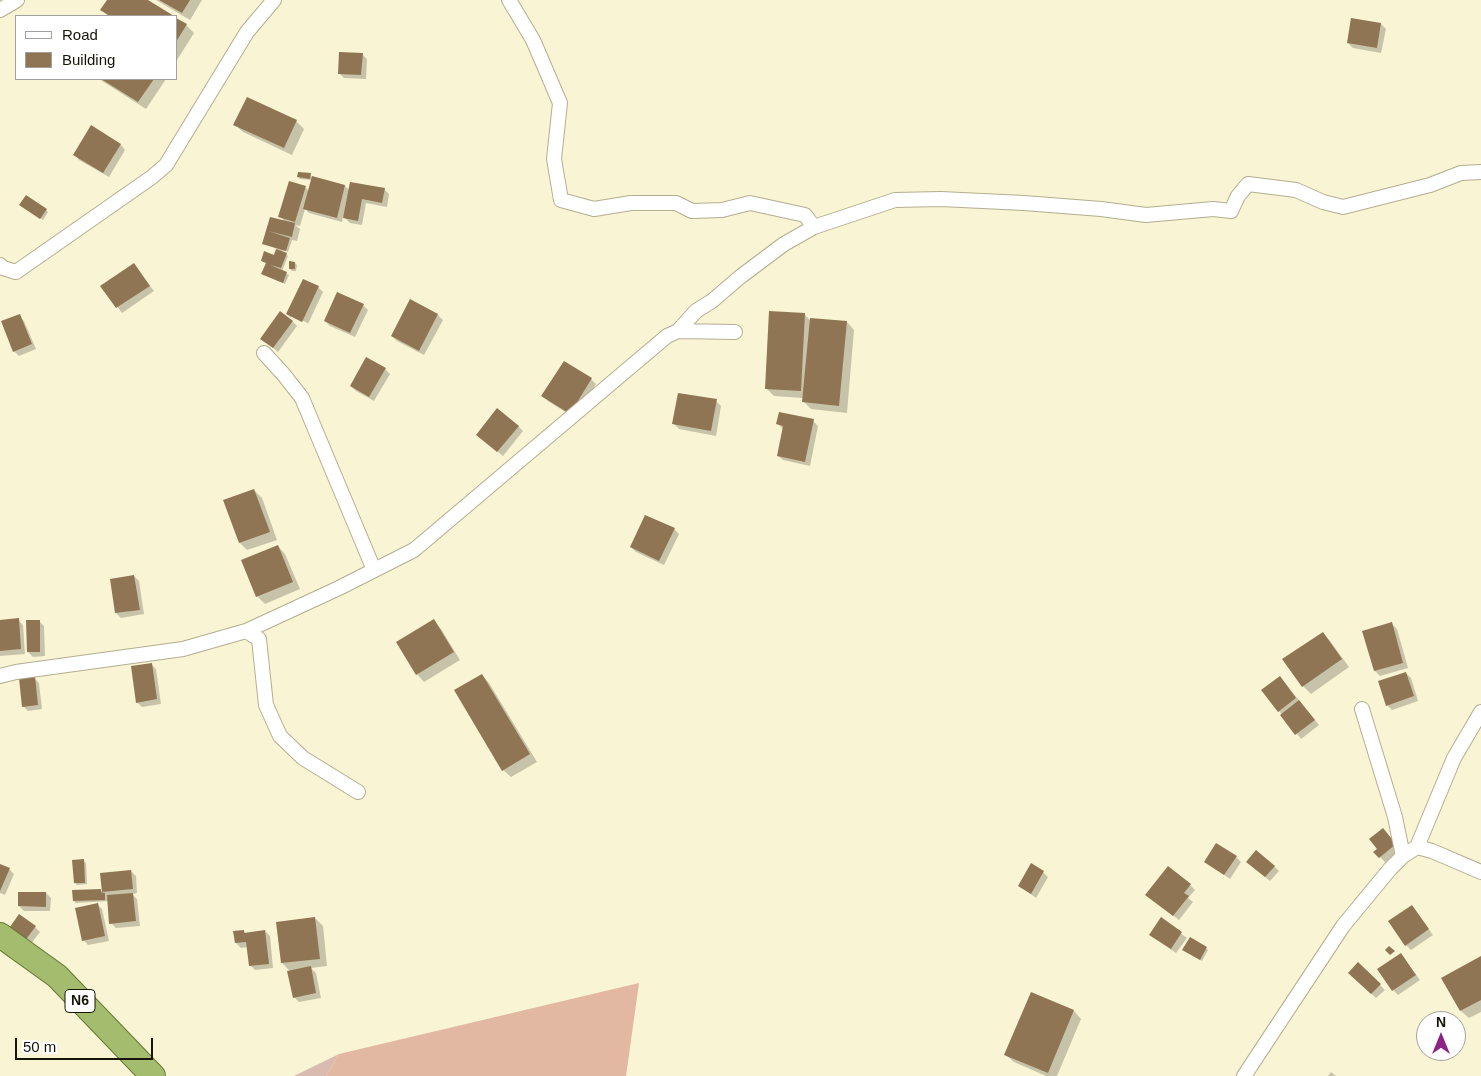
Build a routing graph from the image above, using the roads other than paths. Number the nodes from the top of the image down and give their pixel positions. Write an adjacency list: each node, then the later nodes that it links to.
1 (17, 0): 4 (street)
2 (274, 0): 7 (street)
3 (509, 0): 6 (street)
4 (0, 10)
5 (1481, 172): 6 (street)
6 (814, 227): 8 (street)
7 (0, 265)
8 (678, 331): 9 (street); 11 (street)
9 (735, 332)
10 (264, 353): 11 (street)
11 (374, 570): 12 (street)
12 (246, 631): 13 (street); 16 (street)
13 (0, 676)
14 (1362, 709): 18 (street)
15 (1481, 712): 17 (street)
16 (358, 792)
17 (1418, 847): 18 (street); 19 (street)
18 (1403, 856): 22 (street)
19 (1481, 872)
20 (0, 935): 21 (highway, N6)
21 (152, 1076)
22 (1244, 1076)

